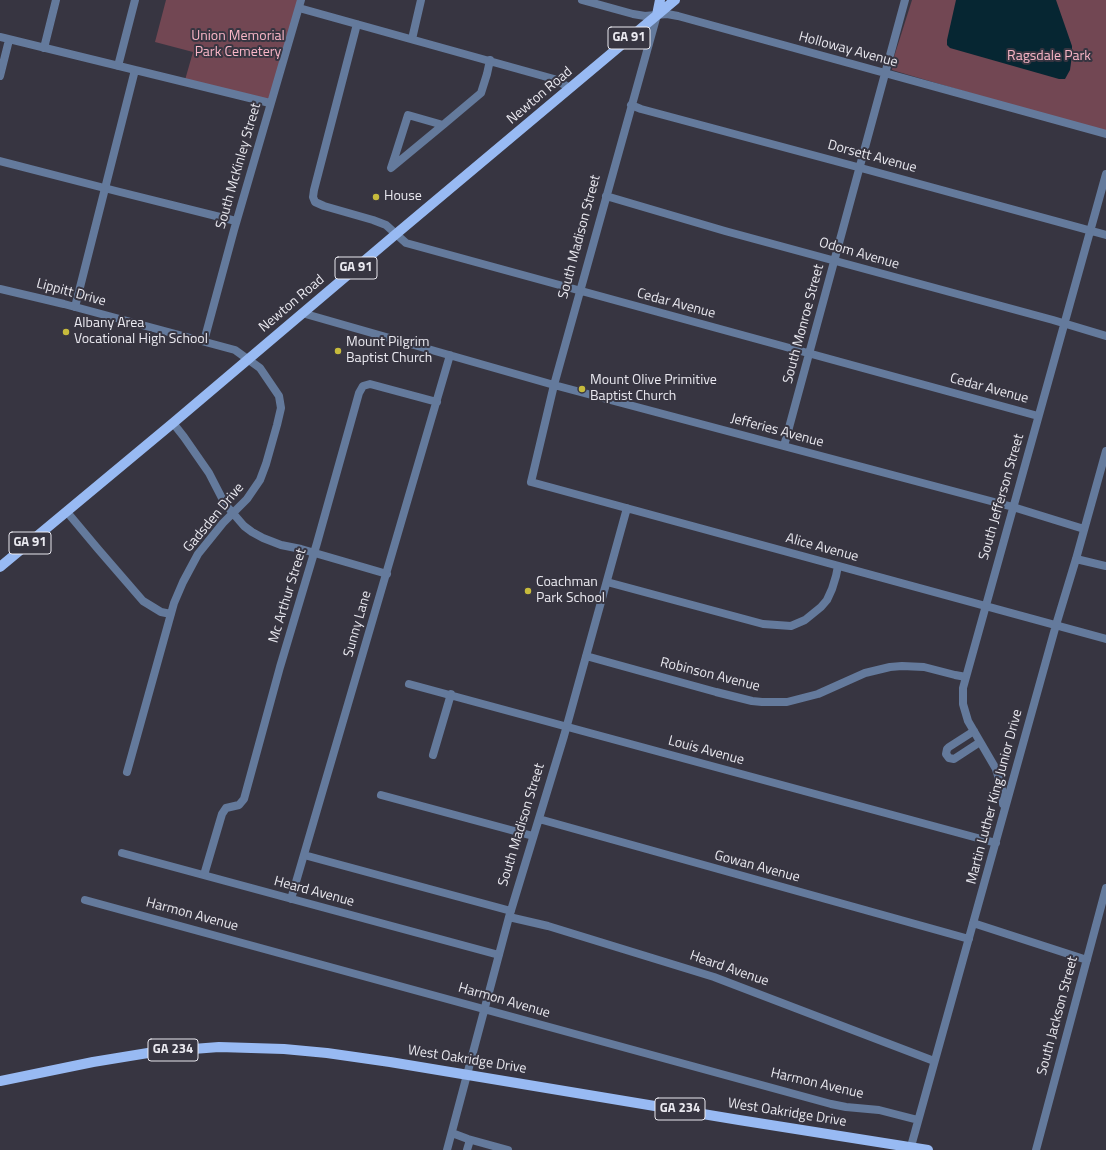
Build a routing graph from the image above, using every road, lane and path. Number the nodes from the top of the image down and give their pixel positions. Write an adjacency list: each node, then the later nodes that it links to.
1 (56, 0): 14 (street)
2 (135, 0): 16 (street)
3 (422, 0): 12 (street)
4 (582, 0): 9 (street, Holloway Avenue)
5 (660, 0): 9 (main road, South Madison Street)
6 (675, 0): 9 (main road, Newton Road / GA 91)
7 (905, 0): 18 (street, South Monroe Street)
8 (300, 4): 10 (street); 21 (street, South McKinley Street)
9 (657, 15): 18 (street, Holloway Avenue); 20 (main road, Newton Road / GA 91); 22 (street, South Madison Street)
10 (358, 24): 12 (street); 32 (street, Cedar Avenue)
11 (0, 38): 13 (street)
12 (412, 39): 15 (street)
13 (9, 40): 14 (street); 19 (street)
14 (44, 48): 16 (street)
15 (490, 60): 20 (street); 23 (street)
16 (118, 66): 17 (street)
17 (135, 70): 21 (street); 28 (street)
18 (886, 74): 24 (street, Holloway Avenue); 26 (street, South Monroe Street)
19 (0, 76)
20 (570, 88): 32 (main road, Newton Road / GA 91)
21 (270, 103): 30 (street, South McKinley Street)
22 (631, 105): 26 (street, Dorsett Avenue); 29 (street, South Madison Street)
23 (443, 125): 23 (street)
24 (1106, 134)
25 (0, 161): 28 (street)
26 (860, 168): 31 (street, Dorsett Avenue); 34 (street, South Monroe Street)
27 (1106, 174): 31 (street, South Jefferson Street)
28 (106, 188): 30 (street); 37 (street)
29 (606, 196): 34 (street, Odom Avenue); 36 (street, South Madison Street)
30 (236, 221): 41 (street, South McKinley Street)
31 (1090, 230): 33 (street, Dorsett Avenue); 39 (street, South Jefferson Street)
32 (396, 234): 36 (street, Cedar Avenue); 38 (main road, Newton Road / GA 91)
33 (1106, 235)
34 (834, 261): 39 (street, Odom Avenue); 42 (street, South Monroe Street)
35 (0, 288): 37 (street, Lippitt Drive)
36 (580, 291): 42 (street, Cedar Avenue); 45 (street, South Madison Street)
37 (75, 307): 41 (street, Lippitt Drive)
38 (302, 313): 43 (street, Jefferies Avenue); 44 (main road, Newton Road / GA 91)
39 (1064, 324): 40 (street, Odom Avenue); 47 (street, South Jefferson Street)
40 (1106, 336)
41 (204, 341): 44 (street, Lippitt Drive)
42 (809, 354): 47 (street, Cedar Avenue); 49 (street, South Monroe Street)
43 (450, 356): 45 (street, Jefferies Avenue); 46 (street, Sunny Lane)
44 (248, 359): 48 (main road, Newton Road / GA 91); 55 (street, Gadsden Drive)
45 (554, 385): 49 (street, Jefferies Avenue); 51 (street, South Madison Street)
46 (437, 402): 57 (street, Mc Arthur Street); 62 (street, Sunny Lane)
47 (1038, 416): 52 (street, South Jefferson Street)
48 (173, 423): 54 (main road, Newton Road / GA 91); 55 (street)
49 (784, 446): 52 (street, Jefferies Avenue)
50 (1106, 451): 56 (street, Martin Luther King Junior Drive)
51 (531, 482): 53 (street, Alice Avenue)
52 (1013, 507): 56 (street, Jefferies Avenue); 64 (street, South Jefferson Street)
53 (627, 508): 59 (street, Alice Avenue); 63 (street, South Madison Street)
54 (67, 512): 61 (main road, Newton Road / GA 91); 65 (street)
55 (233, 513): 57 (street); 65 (street, Gadsden Drive)
56 (1084, 529): 58 (street, Martin Luther King Junior Drive)
57 (314, 553): 62 (street); 84 (street, Mc Arthur Street)
58 (1076, 559): 60 (street); 66 (street, Martin Luther King Junior Drive)
59 (838, 566): 63 (street); 64 (street, Alice Avenue)
60 (1106, 566)
61 (0, 567)
62 (387, 574): 83 (street, Sunny Lane)
63 (606, 582): 68 (street, South Madison Street)
64 (985, 606): 66 (street, Alice Avenue); 69 (street, South Jefferson Street)
65 (171, 614): 76 (street, Gadsden Drive)
66 (1056, 625): 67 (street, Alice Avenue); 79 (street, Martin Luther King Junior Drive)
67 (1106, 639)
68 (586, 656): 69 (street, Robinson Avenue); 72 (street, South Madison Street)
69 (966, 676): 73 (street, South Jefferson Street)
70 (409, 684): 71 (street, Louis Avenue)
71 (451, 694): 72 (street, Louis Avenue); 75 (street)
72 (566, 727): 78 (street, South Madison Street); 81 (street, Louis Avenue)
73 (974, 731): 74 (street, South Jefferson Street); 74 (street)
74 (980, 742): 79 (street, South Jefferson Street)
75 (433, 755)
76 (126, 772)
77 (381, 794): 80 (street)
78 (539, 819): 80 (street, South Madison Street); 90 (street, Gowan Avenue)
79 (1001, 824): 81 (street, Martin Luther King Junior Drive)
80 (533, 836): 88 (street, South Madison Street)
81 (996, 843): 89 (street, Martin Luther King Junior Drive)
82 (122, 853): 84 (street, Heard Avenue)
83 (304, 855): 86 (street, Sunny Lane); 88 (street, Heard Avenue)
84 (204, 875): 86 (street, Heard Avenue)
85 (1106, 888): 92 (street, South Jackson Street)
86 (291, 899): 91 (street, Heard Avenue)
87 (85, 900): 93 (street, Harmon Avenue)
88 (510, 914): 91 (street, South Madison Street); 94 (street, Heard Avenue)
89 (973, 923): 90 (street, Martin Luther King Junior Drive); 92 (street)
90 (969, 939): 94 (street, Martin Luther King Junior Drive)
91 (499, 955): 93 (street, South Madison Street)
92 (1087, 960): 105 (street, South Jackson Street)
93 (485, 1010): 95 (street, South Madison Street); 97 (street, Harmon Avenue)
94 (934, 1061): 97 (street, Martin Luther King Junior Drive)
95 (468, 1075): 96 (main road, West Oakridge Drive / GA 234); 98 (street, South Madison Street); 100 (main road, West Oakridge Drive / GA 234)
96 (0, 1081)
97 (918, 1120): 100 (street, Martin Luther King Junior Drive)
98 (452, 1133): 99 (street); 101 (street, South Madison Street)
99 (470, 1140): 102 (street); 103 (street)
100 (911, 1149): 104 (main road, West Oakridge Drive / GA 234)
101 (447, 1150)
102 (467, 1150)
103 (508, 1150)
104 (928, 1150)
105 (1036, 1150)

